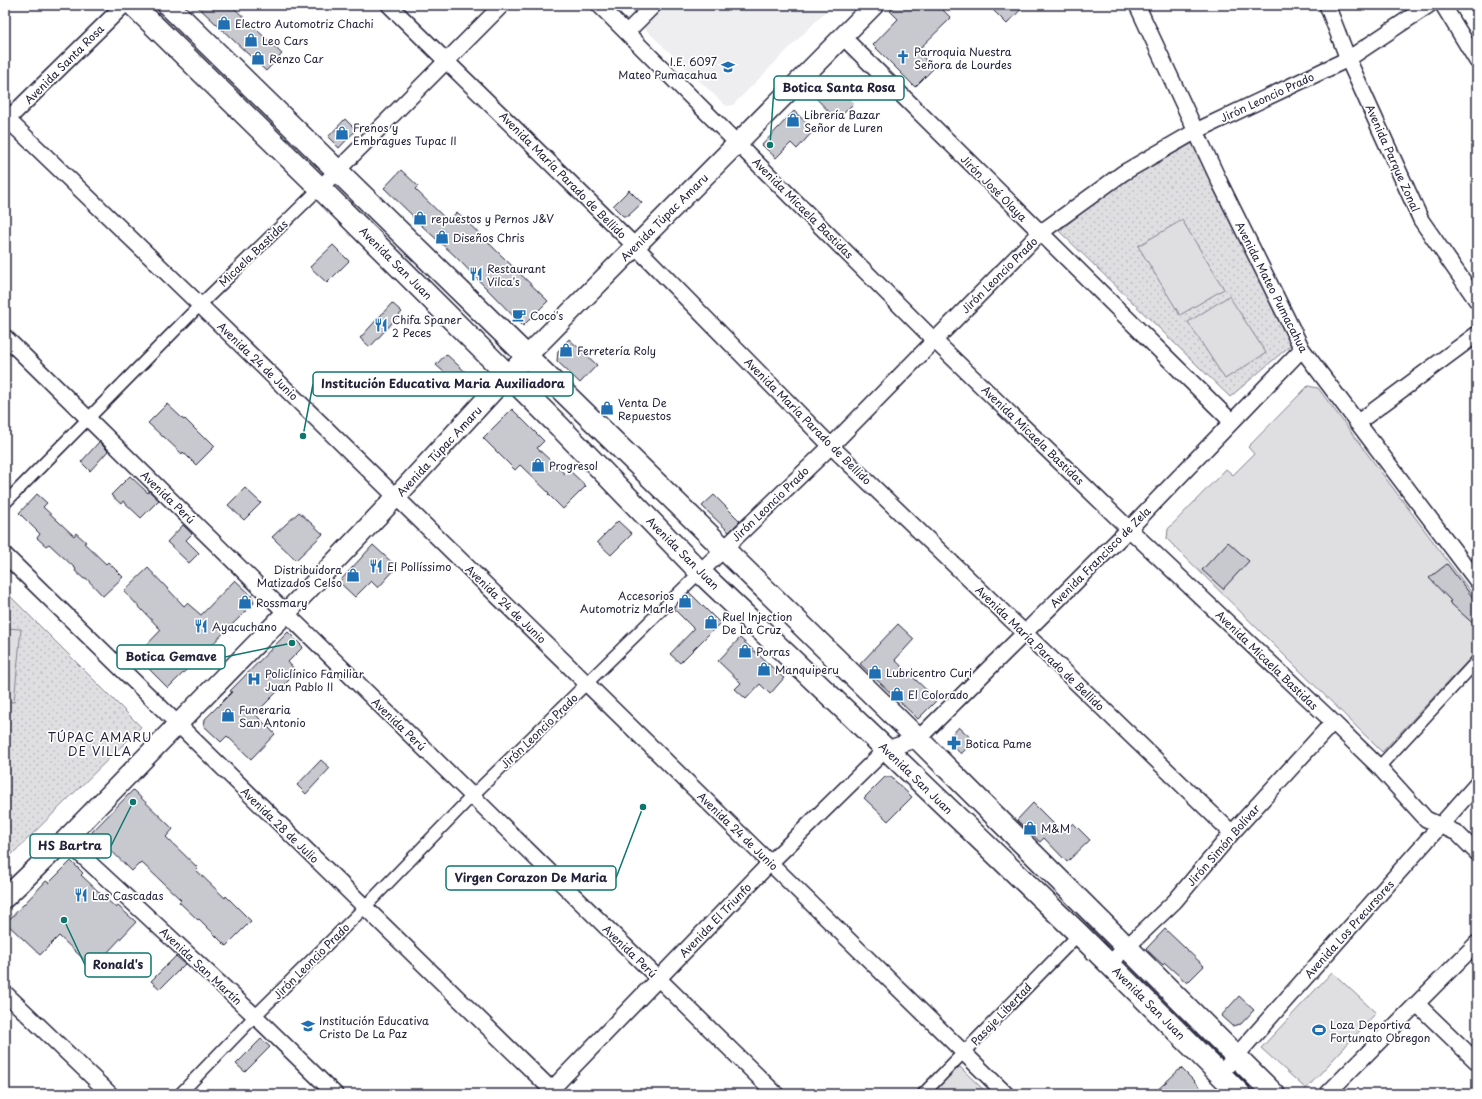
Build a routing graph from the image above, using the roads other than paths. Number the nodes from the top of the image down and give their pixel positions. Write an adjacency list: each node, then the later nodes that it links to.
1 (124, 5): 18 (street, Avenida Santa Rosa)
2 (133, 5): 22 (main road, Avenida San Juan)
3 (168, 5): 21 (main road)
4 (389, 5): 16 (street, Avenida María Parado de Bellido)
5 (502, 5): 16 (street, Micaela Bastidas)
6 (599, 5): 13 (street, Avenida Micaela Bastidas)
7 (654, 5): 13 (street)
8 (874, 5): 14 (street, Avenida Túpac Amaru)
9 (1137, 5): 19 (street, Avenida Mateo Pumacahua)
10 (1327, 5): 15 (street, Avenida Parque Zonal)
11 (1429, 5): 15 (street, Jirón Leoncio Prado)
12 (1443, 5): 17 (street)
13 (627, 32): 20 (street, Avenida Micaela Bastidas)
14 (843, 37): 20 (street, Avenida Túpac Amaru); 23 (street, Jirón José Olaya)
15 (1348, 59): 19 (street, Jirón Leoncio Prado); 25 (street, Avenida Parque Zonal)
16 (447, 61): 21 (street, Micaela Bastidas); 24 (street, Avenida María Parado de Bellido)
17 (1477, 61)
18 (6, 119): 26 (street, Avenida 24 de Junio)
19 (1196, 131): 23 (street, Jirón Leoncio Prado); 30 (street, Avenida Mateo Pumacahua)
20 (739, 143): 24 (street, Avenida Túpac Amaru); 29 (street, Avenida Micaela Bastidas)
21 (338, 172): 22 (street, Micaela Bastidas); 31 (main road)
22 (320, 188): 26 (street, Micaela Bastidas); 32 (main road, Avenida San Juan)
23 (1040, 233): 29 (street, Jirón Leoncio Prado); 34 (street, Jirón José Olaya)
24 (635, 246): 31 (street, Avenida Túpac Amaru); 36 (street, Avenida María Parado de Bellido)
25 (1477, 301)
26 (200, 304): 33 (street, Micaela Bastidas); 37 (street, Avenida 24 de Junio)
27 (1477, 334): 35 (street)
28 (5, 337): 33 (street, Avenida Perú)
29 (934, 340): 36 (street, Jirón Leoncio Prado); 39 (street, Avenida Micaela Bastidas)
30 (1302, 349): 34 (street, Avenida Francisco de Zela); 35 (street, Avenida Mateo Pumacahua)
31 (527, 357): 32 (street, Avenida Túpac Amaru); 40 (main road)
32 (508, 375): 37 (street, Avenida Túpac Amaru); 42 (main road, Avenida San Juan)
33 (88, 419): 38 (street, Micaela Bastidas); 44 (street, Avenida Perú)
34 (1232, 422): 39 (street, Avenida Francisco de Zela)
35 (1357, 423): 43 (street, Avenida Mateo Pumacahua)
36 (831, 446): 40 (street, Jirón Leoncio Prado); 45 (street, Avenida María Parado de Bellido)
37 (396, 497): 44 (street, Avenida Túpac Amaru); 47 (street, Avenida 24 de Junio)
38 (5, 503)
39 (1129, 528): 45 (street, Avenida Francisco de Zela); 48 (street, Avenida Micaela Bastidas)
40 (723, 549): 42 (street, Jirón Leoncio Prado); 50 (main road)
41 (5, 555): 49 (street, Avenida 28 de Julio)
42 (700, 572): 47 (street, Jirón Leoncio Prado); 51 (main road, Avenida San Juan)
43 (1477, 581)
44 (286, 613): 49 (street, Avenida Túpac Amaru); 54 (street, Avenida Perú)
45 (1025, 634): 50 (street, Avenida Francisco de Zela); 56 (street, Avenida María Parado de Bellido)
46 (1477, 661): 52 (street)
47 (588, 684): 54 (street, Jirón Leoncio Prado); 59 (street, Avenida 24 de Junio)
48 (1333, 722): 52 (street, Avenida Micaela Bastidas); 56 (street, Jirón Simón Bolívar)
49 (177, 724): 57 (street, Avenida Túpac Amaru); 61 (street, Avenida 28 de Julio)
50 (918, 739): 51 (street, Avenida Francisco de Zela); 64 (main road)
51 (886, 749): 59 (street, Avenida El Triunfo); 62 (main road, Avenida San Juan)
52 (1378, 768): 55 (street, Avenida Micaela Bastidas)
53 (1477, 784): 55 (street, Avenida Los Precursores)
54 (472, 796): 61 (street, Jirón Leoncio Prado); 66 (street, Avenida Perú)
55 (1440, 826): 58 (street, Avenida Micaela Bastidas); 71 (street, Avenida Los Precursores)
56 (1232, 833): 64 (street, Jirón Simón Bolívar)
57 (65, 840): 60 (street, Avenida Túpac Amaru); 69 (street, Avenida San Martín)
58 (1477, 853)
59 (770, 863): 66 (street, Avenida El Triunfo); 70 (street, Avenida 24 de Junio)
60 (5, 898)
61 (365, 907): 69 (street, Jirón Leoncio Prado); 74 (street, Avenida 28 de Julio)
62 (1079, 934): 65 (main road, Avenida San Juan); 70 (street, Pasaje Libertad)
63 (1477, 943): 68 (street)
64 (1126, 946): 65 (street, Jirón Simón Bolívar); 71 (main road)
65 (1109, 964): 73 (main road, Avenida San Juan)
66 (659, 979): 74 (street, Avenida El Triunfo); 78 (street, Avenida Perú)
67 (5, 993): 75 (street)
68 (1417, 1004): 72 (street); 83 (street)
69 (255, 1016): 76 (street, Jirón Leoncio Prado); 77 (street, Avenida San Martín)
70 (964, 1052): 79 (street, Pasaje Libertad); 80 (street, Avenida 24 de Junio)
71 (1235, 1056): 73 (street, Avenida Los Precursores); 82 (main road)
72 (1477, 1062)
73 (1220, 1074): 81 (main road, Avenida San Juan)
74 (551, 1092)
75 (110, 1094)
76 (180, 1094)
77 (335, 1094)
78 (776, 1094)
79 (923, 1094)
80 (1006, 1094)
81 (1240, 1094)
82 (1274, 1094)
83 (1328, 1094)

